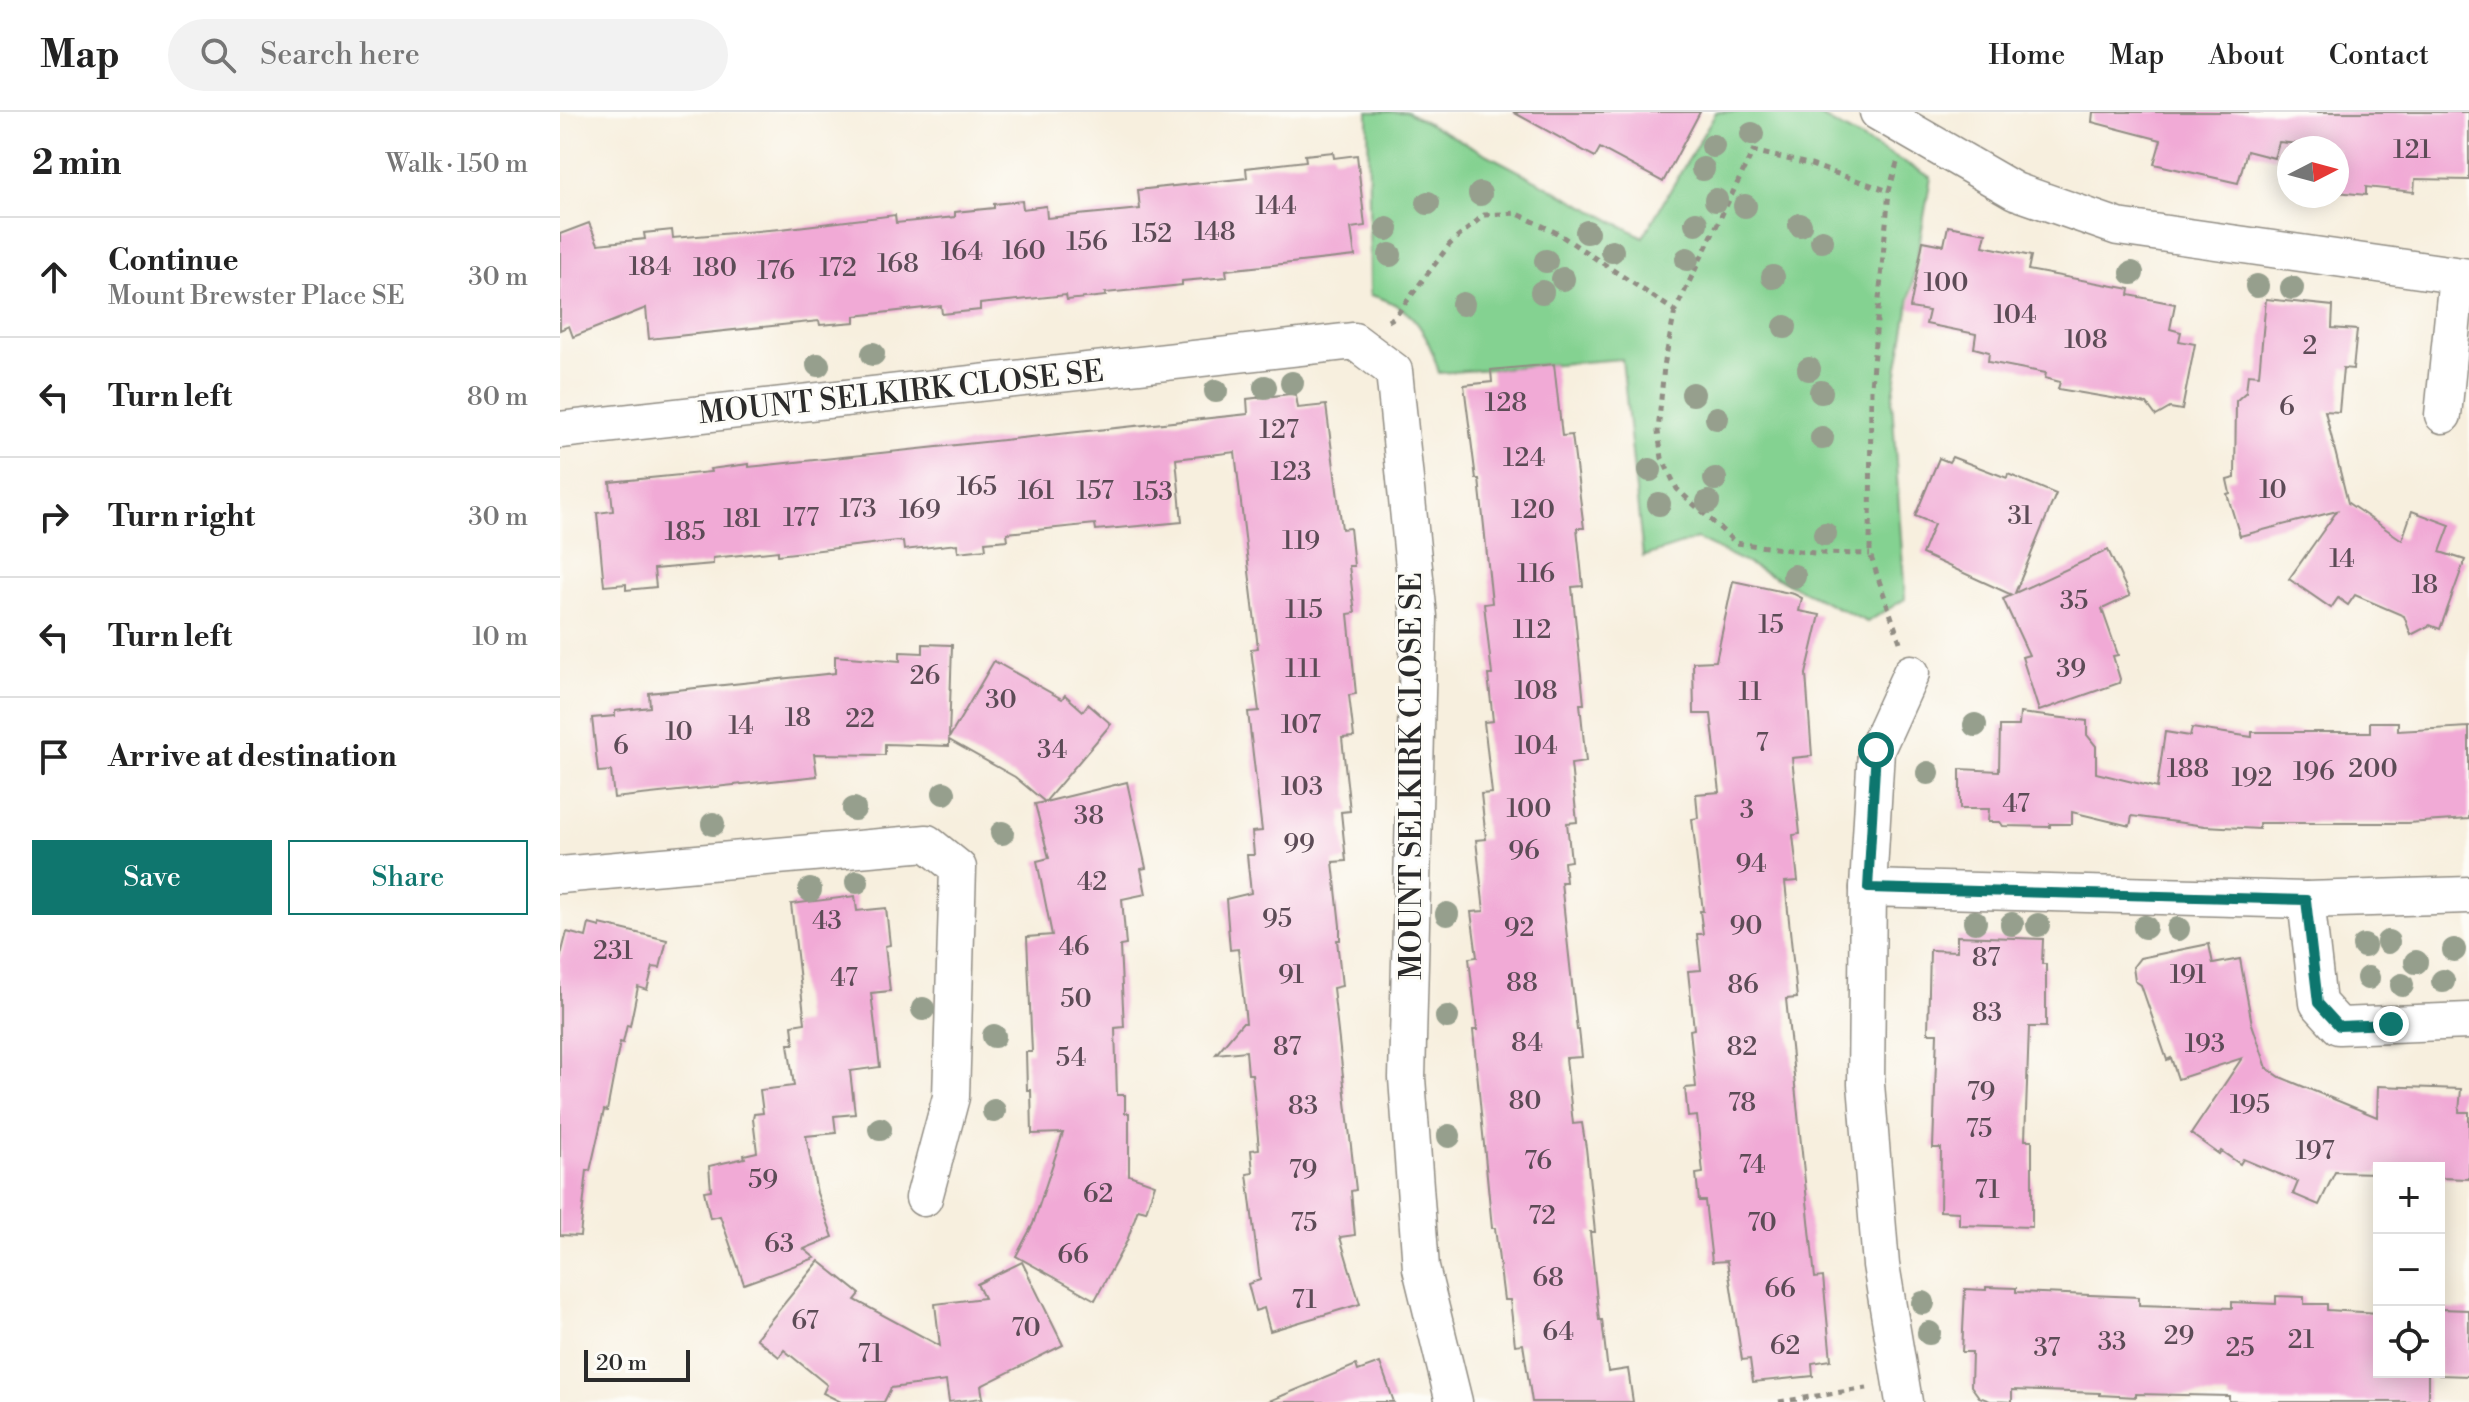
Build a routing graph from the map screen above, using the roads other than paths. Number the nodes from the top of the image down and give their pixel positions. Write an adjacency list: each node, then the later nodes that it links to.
1 (1892, 119): 2 (street)
2 (2463, 277): 3 (street)
3 (2443, 415)
4 (560, 430): 13 (street, MOUNT SELKIRK CLOSE SE)
5 (1911, 673): 7 (street)
6 (560, 875): 11 (street)
7 (1868, 888): 9 (street); 12 (street)
8 (2469, 895): 9 (street)
9 (2306, 900): 10 (street)
10 (2469, 1021)
11 (924, 1198)
12 (1902, 1393)
13 (1454, 1402)

